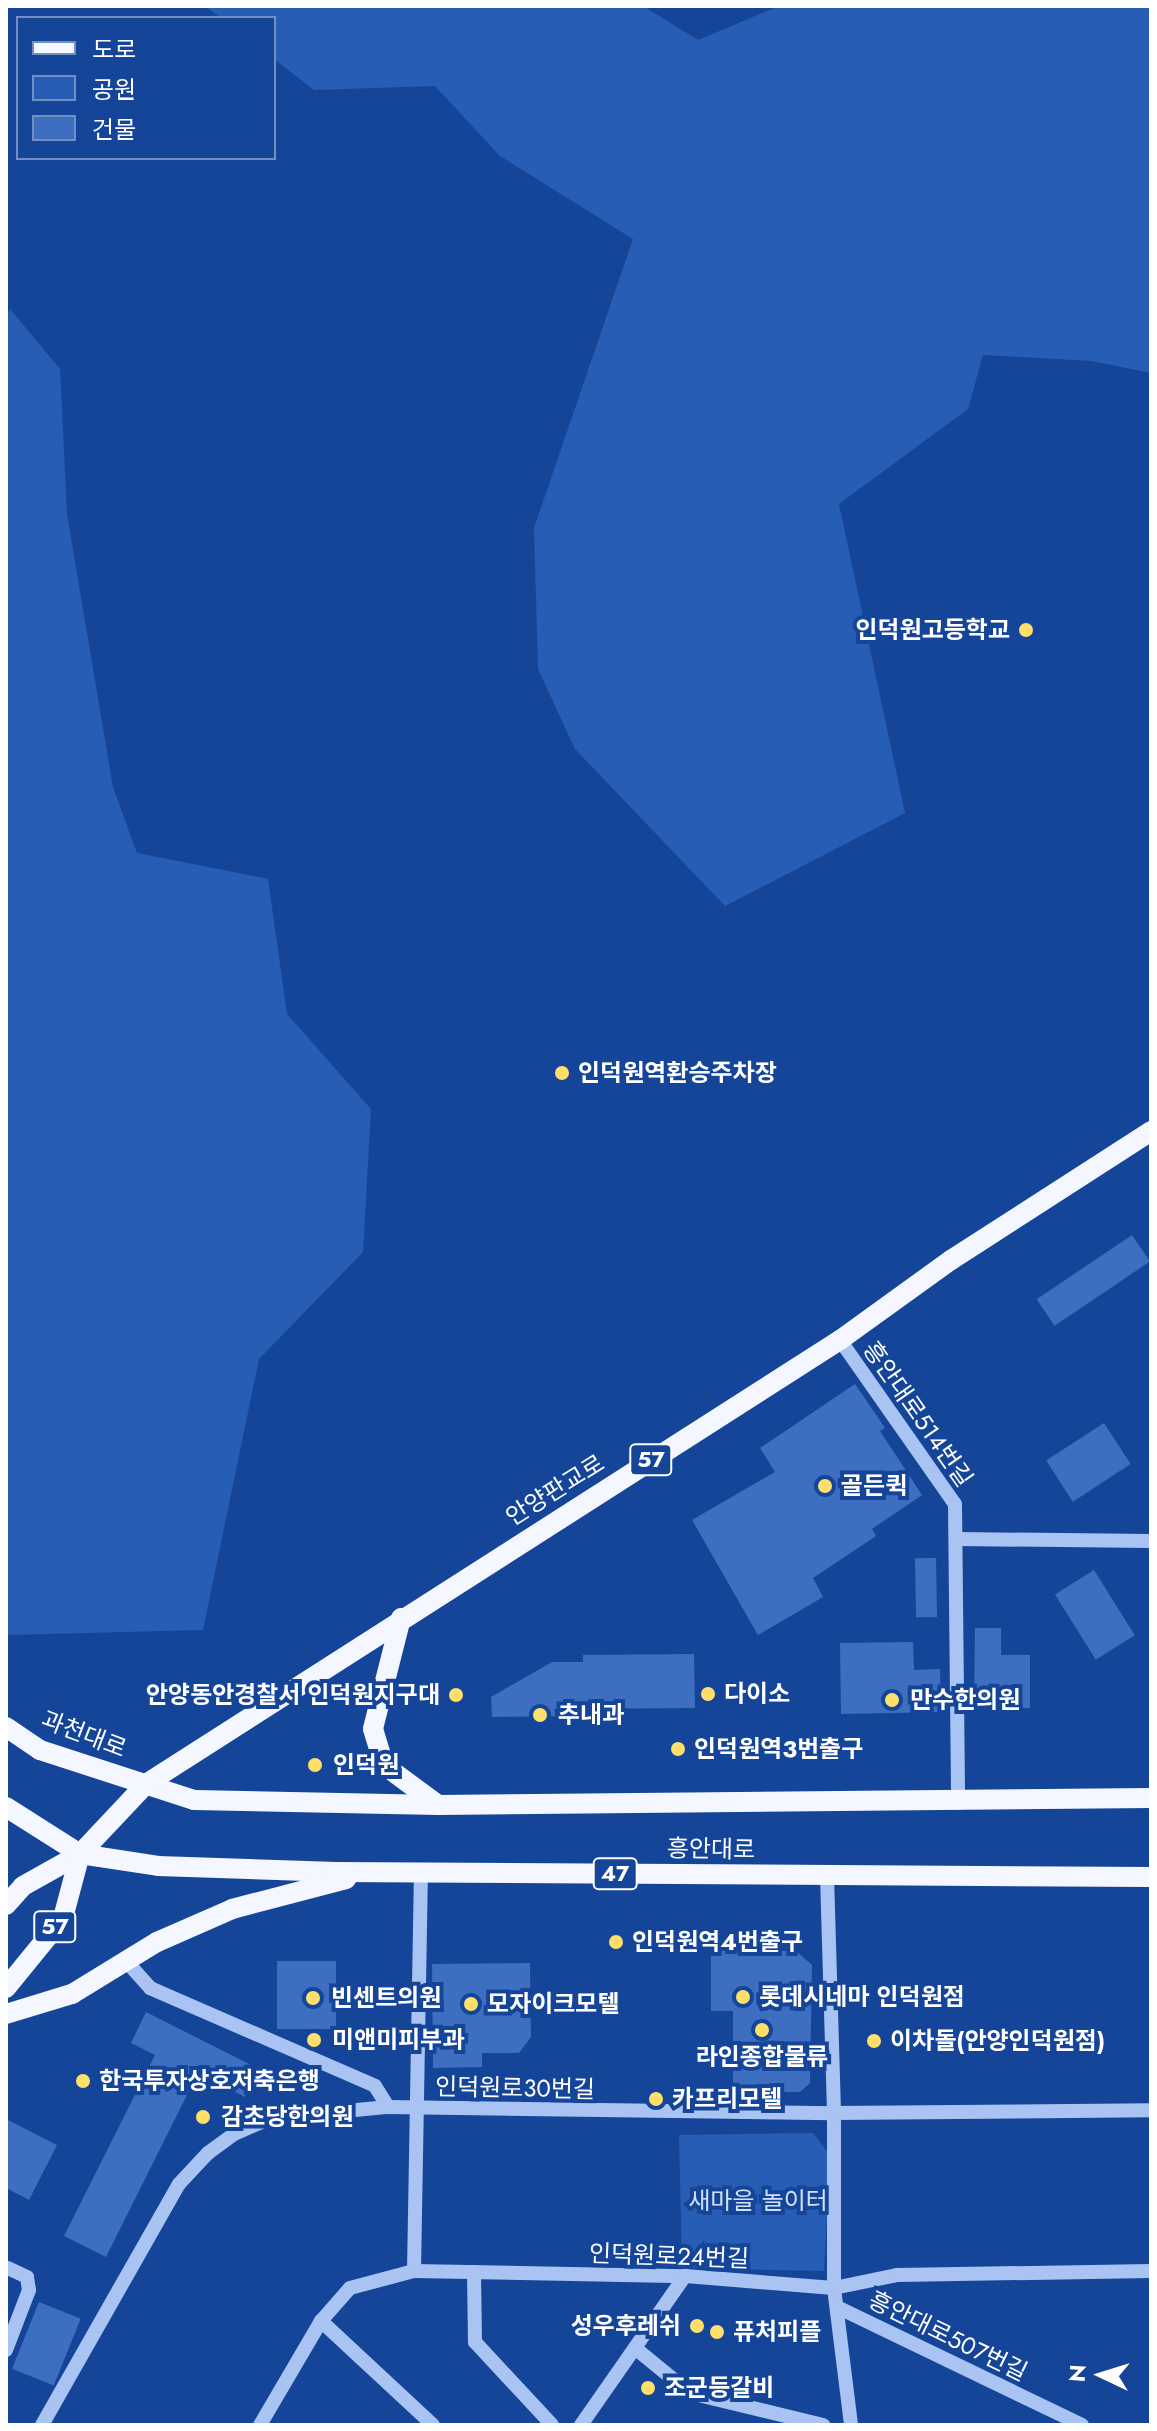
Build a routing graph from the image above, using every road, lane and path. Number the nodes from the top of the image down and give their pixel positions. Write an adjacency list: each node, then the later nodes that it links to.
1 (1151, 1131): 2 (main road, 안양판교로 / 57)
2 (840, 1340): 3 (street, 흥안대로514번길); 5 (main road, 안양판교로 / 57)
3 (957, 1539): 4 (street); 9 (street, 흥안대로514번길)
4 (1151, 1541)
5 (401, 1618): 7 (main road, 안양판교로 / 57); 10 (main road)
6 (6, 1727): 7 (main road, 과천대로)
7 (146, 1784): 10 (main road, 흥안대로); 12 (main road, 안양판교로 / 57)
8 (1151, 1798): 9 (main road, 흥안대로)
9 (958, 1803): 10 (main road, 흥안대로)
10 (438, 1805)
11 (6, 1807): 12 (main road, 47)
12 (80, 1854): 13 (main road, 흥안대로 / 47); 17 (main road, 57); 19 (main road, 57)
13 (373, 1872): 14 (main road, 흥안대로 / 47); 18 (main road)
14 (421, 1873): 15 (main road, 흥안대로 / 47); 22 (street)
15 (827, 1876): 16 (main road, 흥안대로 / 47); 24 (street)
16 (1151, 1877)
17 (6, 1905)
18 (126, 1961): 20 (main road); 21 (street)
19 (6, 1988)
20 (6, 2014)
21 (388, 2107): 22 (street, 인덕원로30번길); 36 (street, 인덕원로30번길)
22 (418, 2109): 24 (street, 인덕원로30번길); 26 (street)
23 (1151, 2110): 24 (street, 인덕원로30번길)
24 (834, 2113): 30 (street)
25 (8, 2268): 34 (street)
26 (414, 2271): 28 (street, 인덕원로24번길); 32 (street, 인덕원로24번길)
27 (1151, 2271): 30 (street, 인덕원로24번길)
28 (474, 2272): 29 (street, 인덕원로24번길); 39 (street)
29 (685, 2276): 30 (street, 인덕원로24번길); 33 (street)
30 (834, 2288): 31 (street)
31 (837, 2307): 42 (street); 43 (street, 흥안대로507번길)
32 (321, 2321): 37 (street, 인덕원로24번길); 38 (street)
33 (635, 2348): 35 (street); 40 (street)
34 (6, 2350)
35 (803, 2423): 41 (street)
36 (42, 2425)
37 (260, 2425)
38 (433, 2425)
39 (552, 2425)
40 (581, 2425)
41 (823, 2425)
42 (851, 2425)
43 (1082, 2425)

